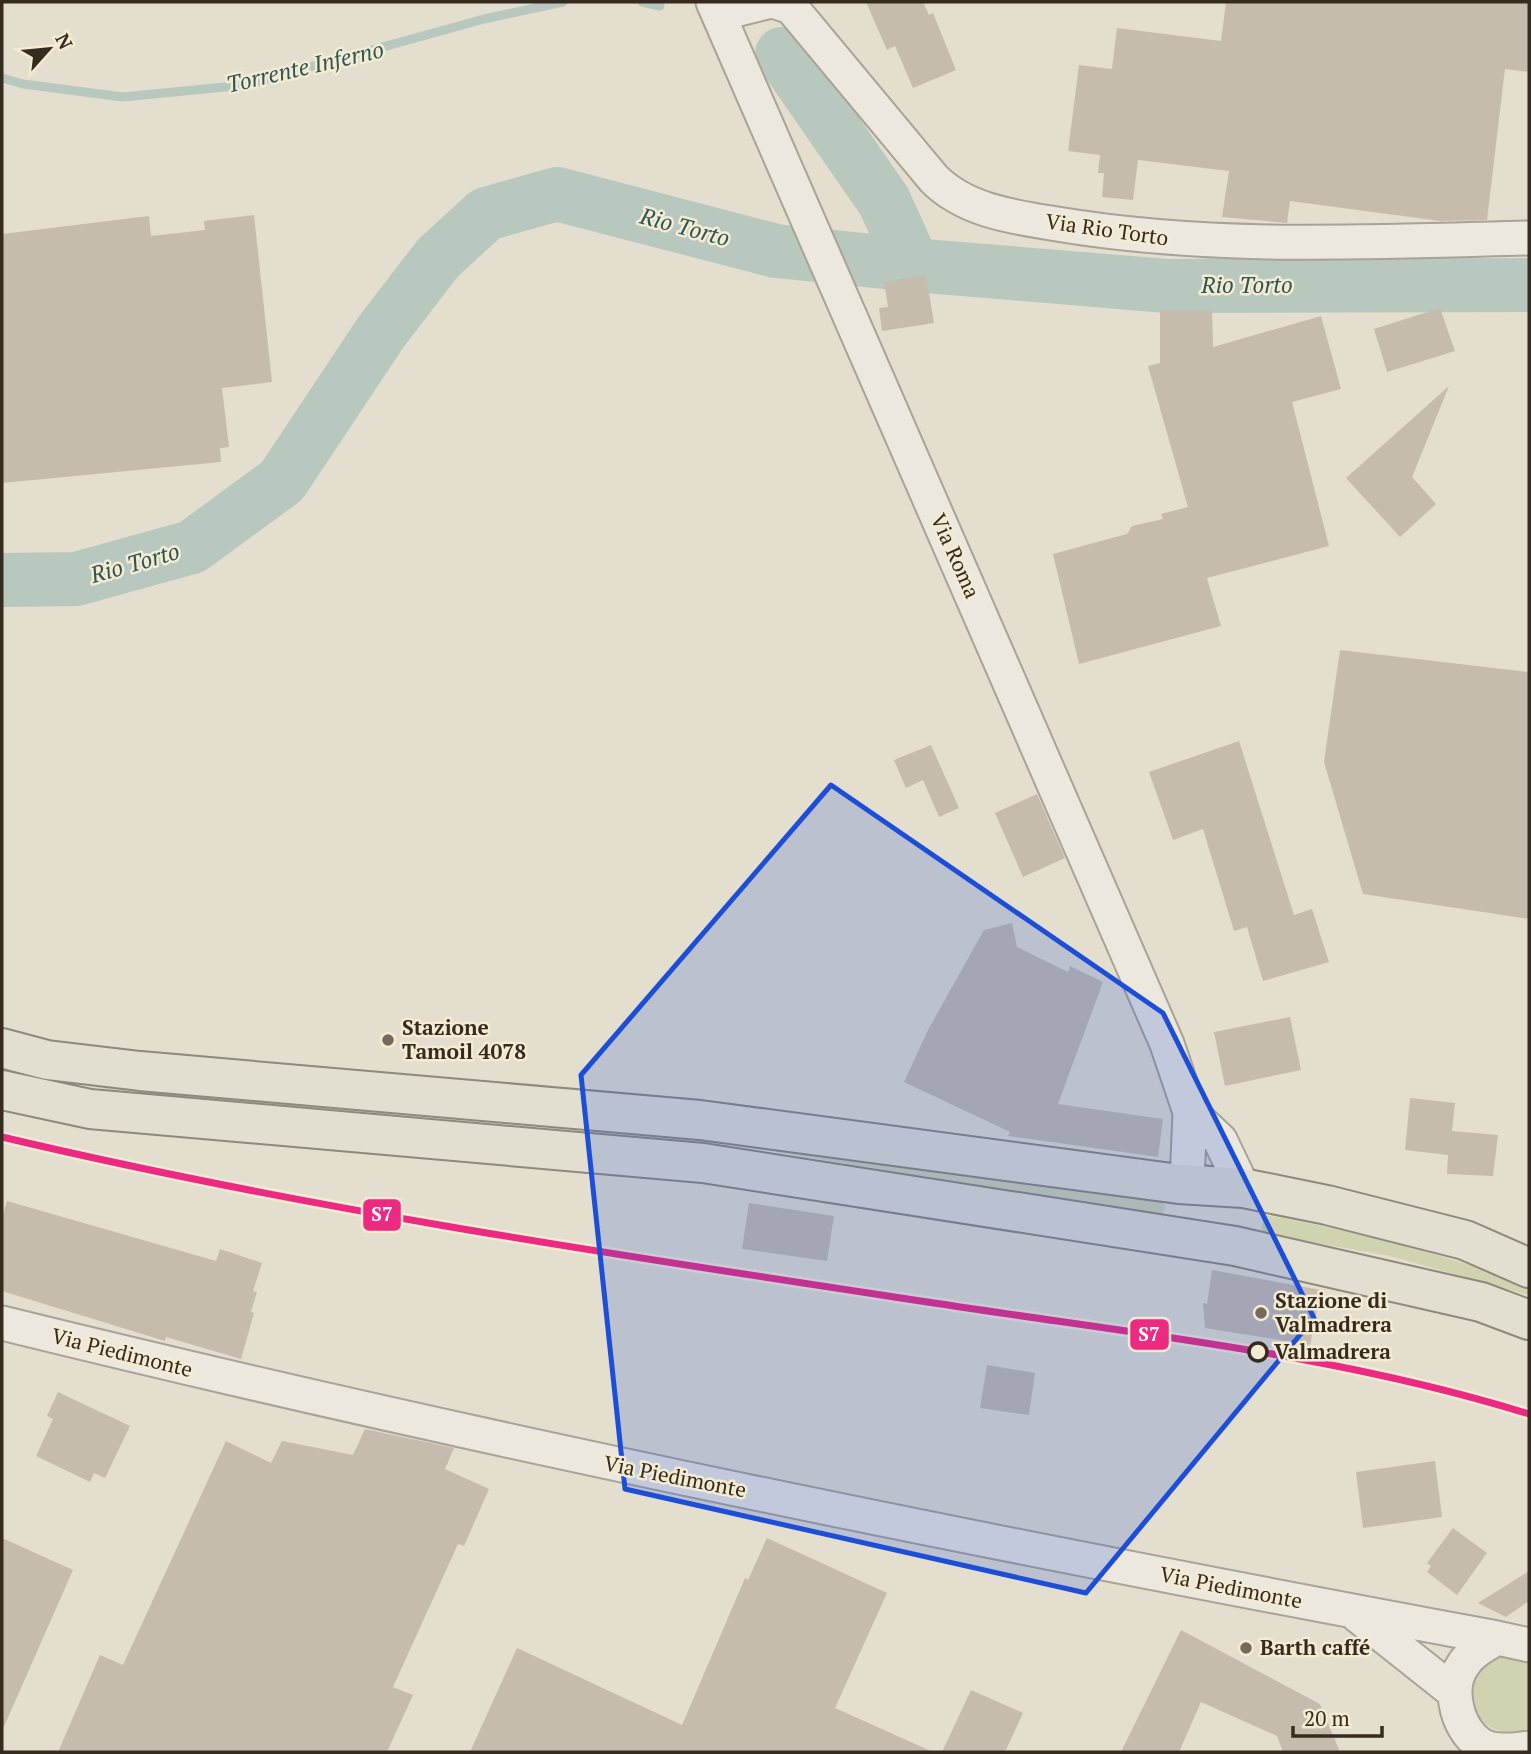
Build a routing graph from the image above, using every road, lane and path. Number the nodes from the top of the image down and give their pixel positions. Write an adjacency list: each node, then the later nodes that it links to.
1 (767, 2): 3 (street)
2 (776, 2): 4 (street, Via Rio Torto)
3 (716, 8): 7 (street, Via Roma)
4 (1529, 238)
5 (2, 1048): 8 (main road)
6 (2, 1090): 10 (main road)
7 (1190, 1112): 8 (street, Via Roma); 9 (street, Via Roma)
8 (1187, 1183): 9 (main road); 10 (main road)
9 (1243, 1188): 11 (main road)
10 (1179, 1239): 12 (main road)
11 (1529, 1268)
12 (1529, 1320)
13 (2, 1323): 14 (street, Via Piedimonte)
14 (1352, 1611): 15 (street, Via Piedimonte); 17 (street, Via Piedimonte)
15 (1497, 1638): 16 (street, Via Piedimonte); 17 (street)
16 (1529, 1645)
17 (1454, 1692): 19 (street)
18 (1529, 1748): 19 (street)
19 (1489, 1750)

